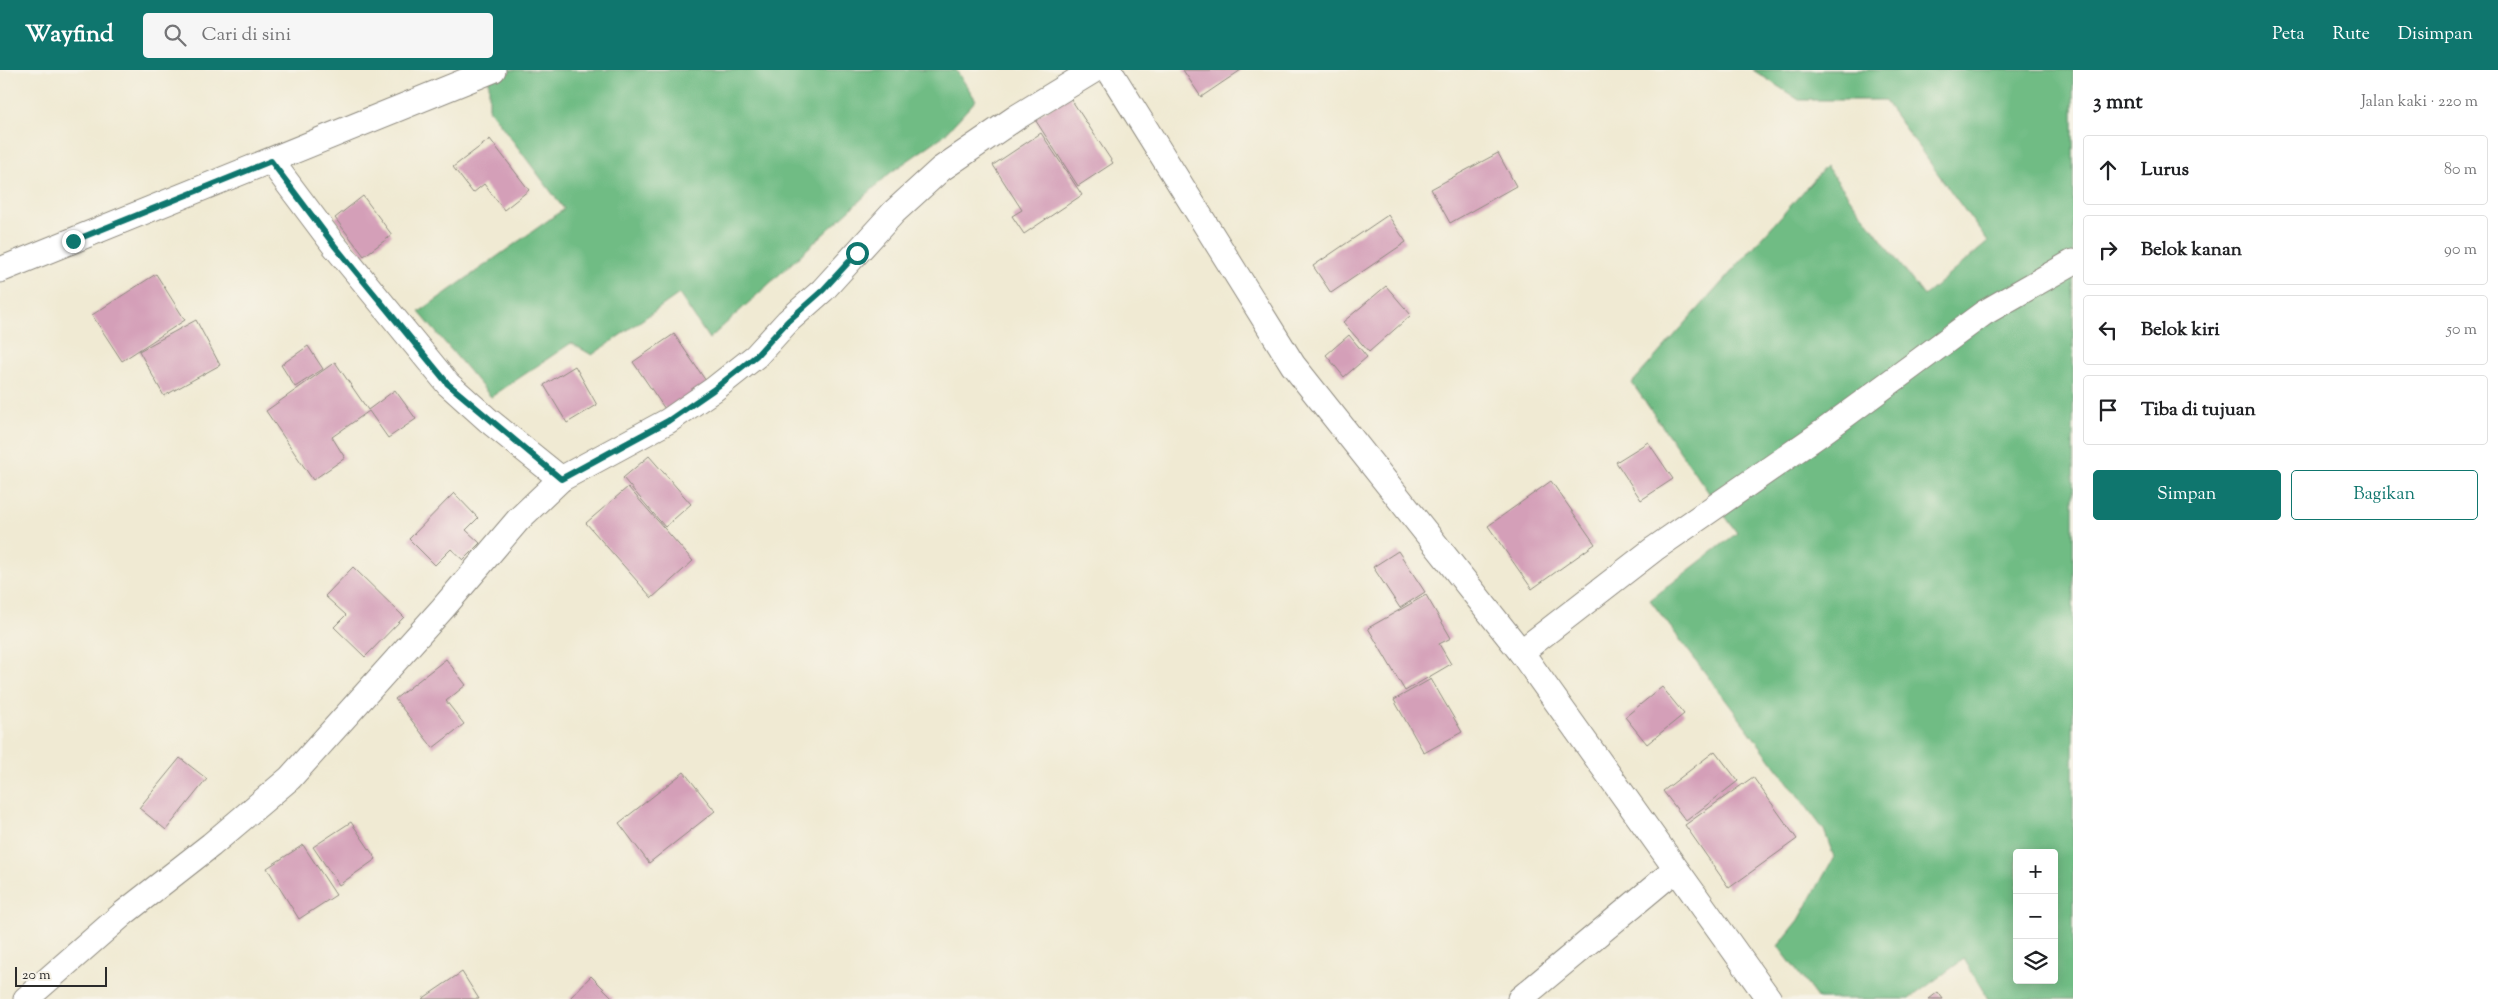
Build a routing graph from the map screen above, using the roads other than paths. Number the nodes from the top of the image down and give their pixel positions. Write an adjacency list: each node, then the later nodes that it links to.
1 (493, 70): 4 (street)
2 (1094, 70): 7 (street)
3 (1109, 70): 8 (street)
4 (271, 161): 6 (street); 7 (street)
5 (2073, 262): 8 (street)
6 (0, 270)
7 (561, 479): 10 (street)
8 (1521, 652): 9 (street)
9 (1676, 870): 11 (street); 12 (street)
10 (26, 999)
11 (1520, 999)
12 (1769, 999)

